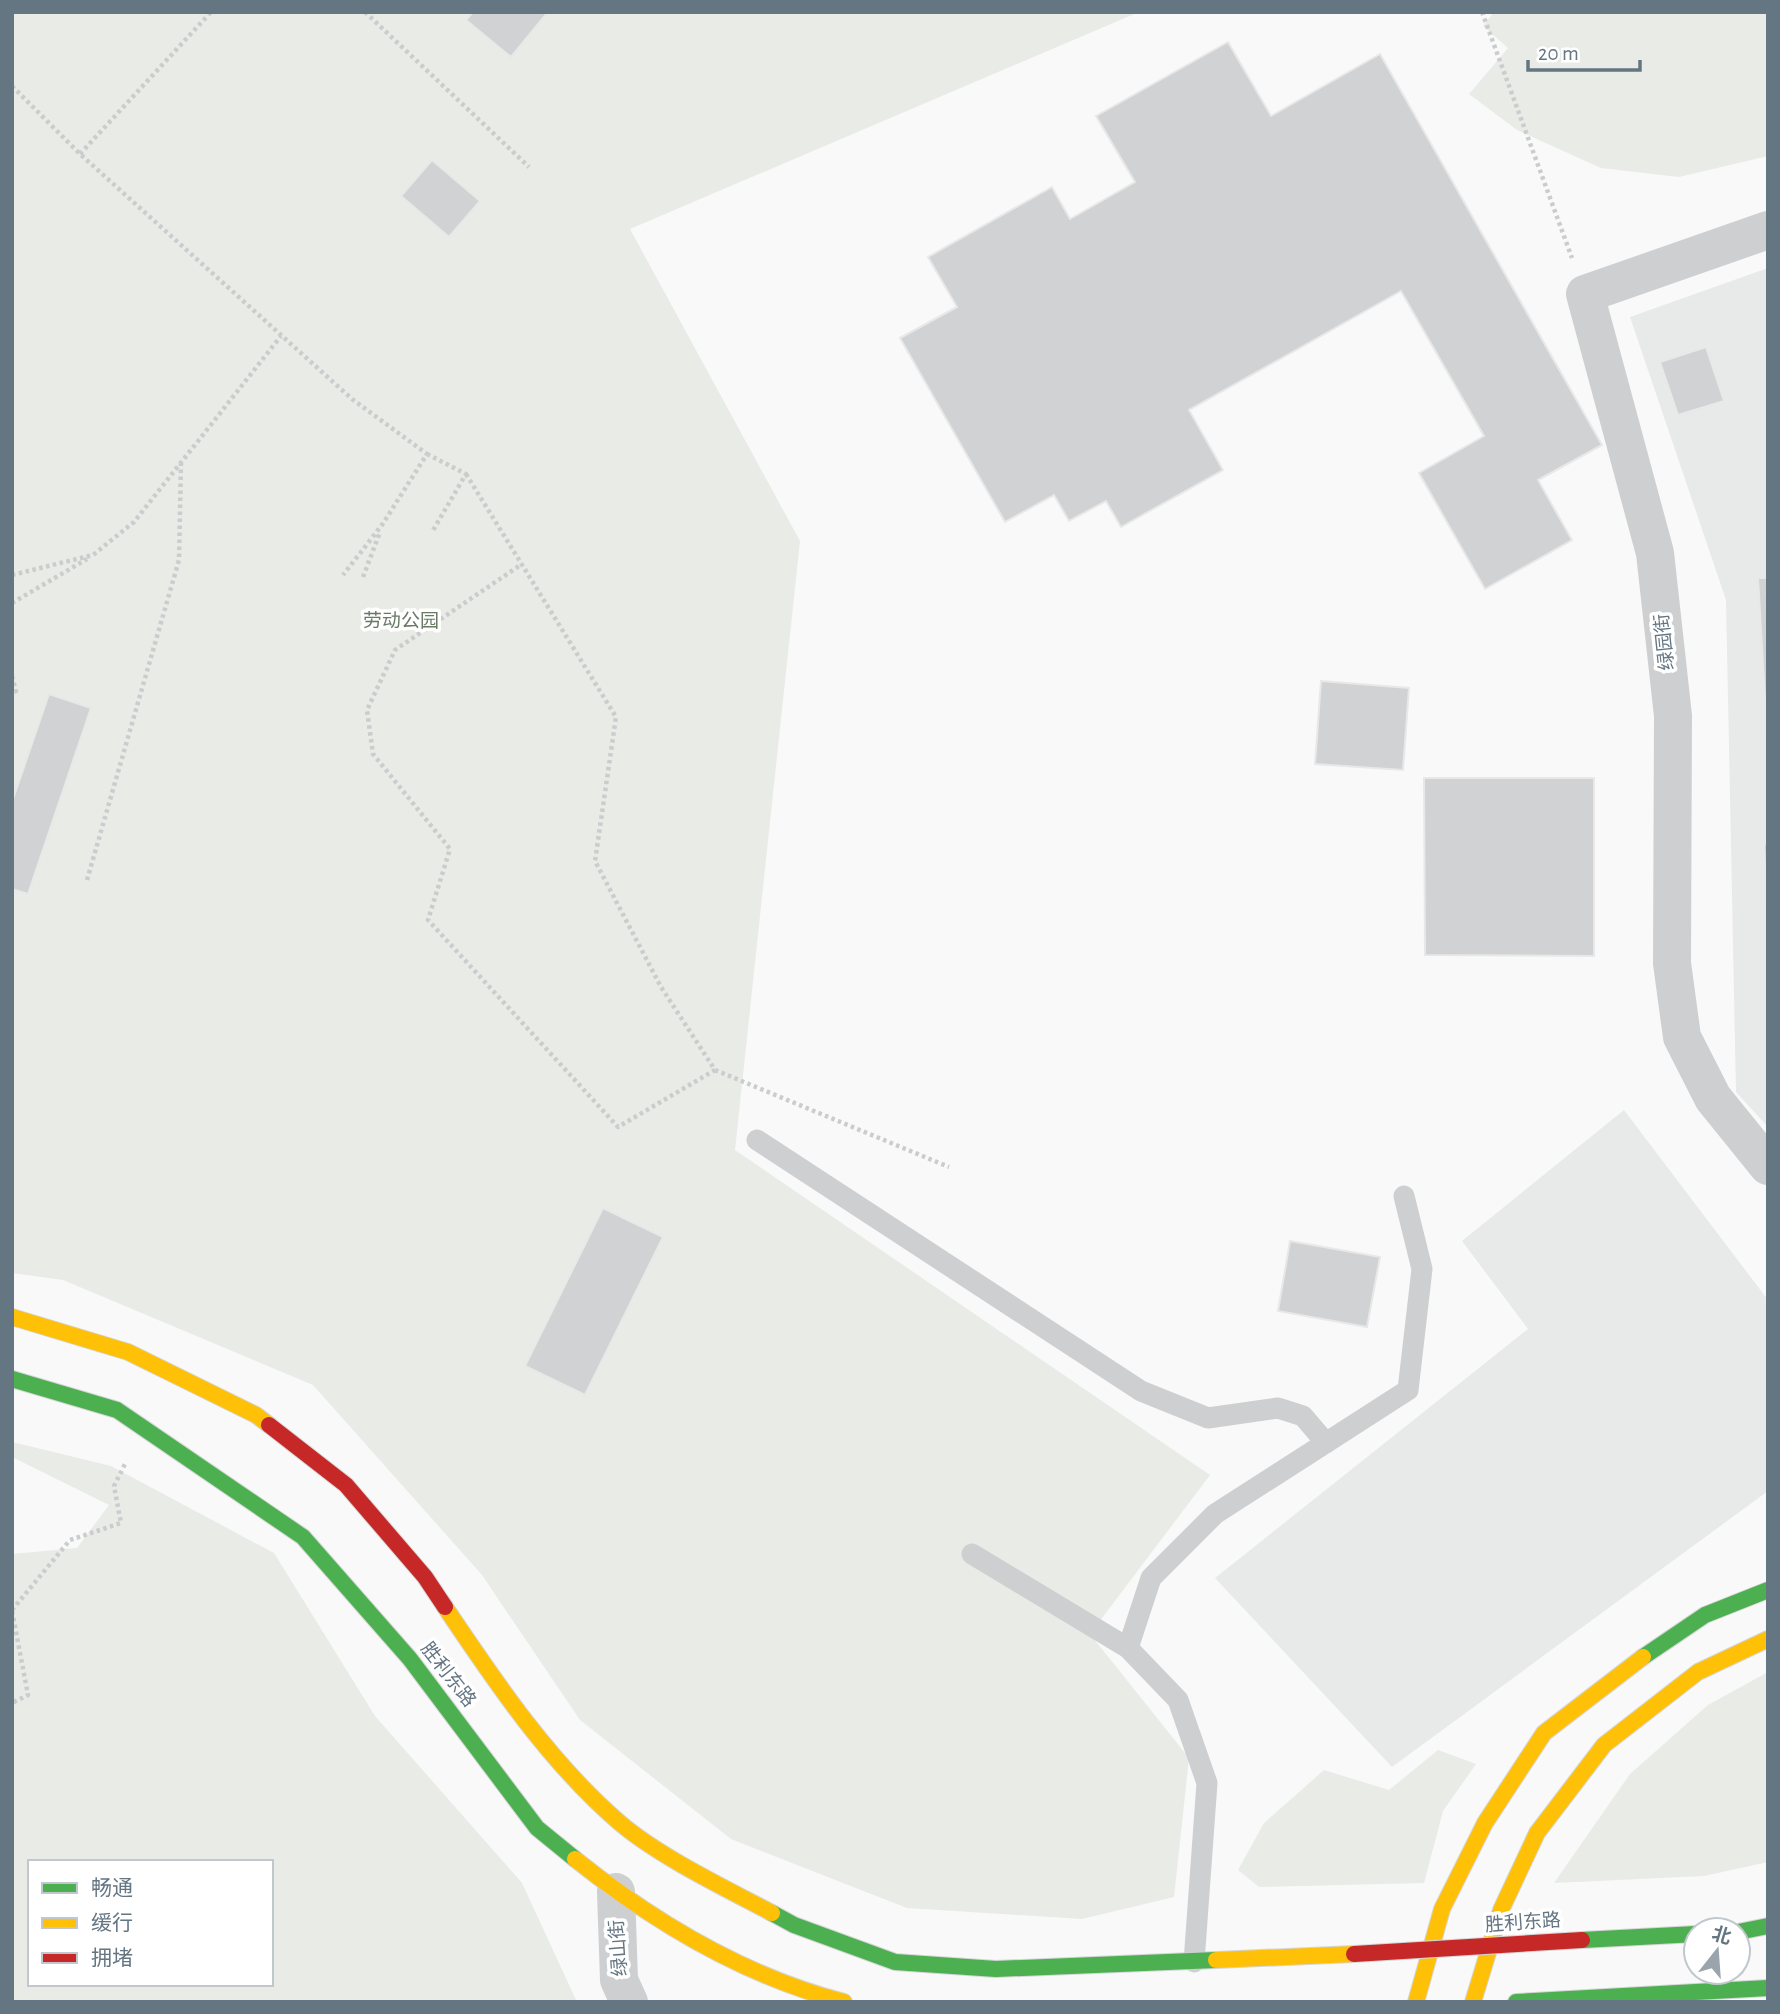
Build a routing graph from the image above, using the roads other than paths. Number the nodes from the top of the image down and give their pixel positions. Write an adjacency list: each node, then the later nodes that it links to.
1 (1768, 230): 3 (street, 绿园街)
2 (757, 1140): 7 (lane)
3 (1768, 1166)
4 (1404, 1196): 7 (lane)
5 (12, 1317): 14 (main road, 胜利东路)
6 (12, 1379): 12 (main road, 胜利东路)
7 (1326, 1443): 11 (lane)
8 (972, 1554): 11 (lane)
9 (1768, 1590): 19 (main road)
10 (1768, 1639): 20 (main road)
11 (1128, 1648): 14 (lane)
12 (616, 1892): 17 (street, 绿山街); 18 (main road, 胜利东路)
13 (1682, 1935): 14 (main road, 胜利东路, bridge)
14 (1194, 1962)
15 (1768, 1988): 16 (main road)
16 (1557, 2000): 21 (main road)
17 (628, 2002)
18 (844, 2002)
19 (1416, 2002)
20 (1473, 2002)
21 (1517, 2002)

